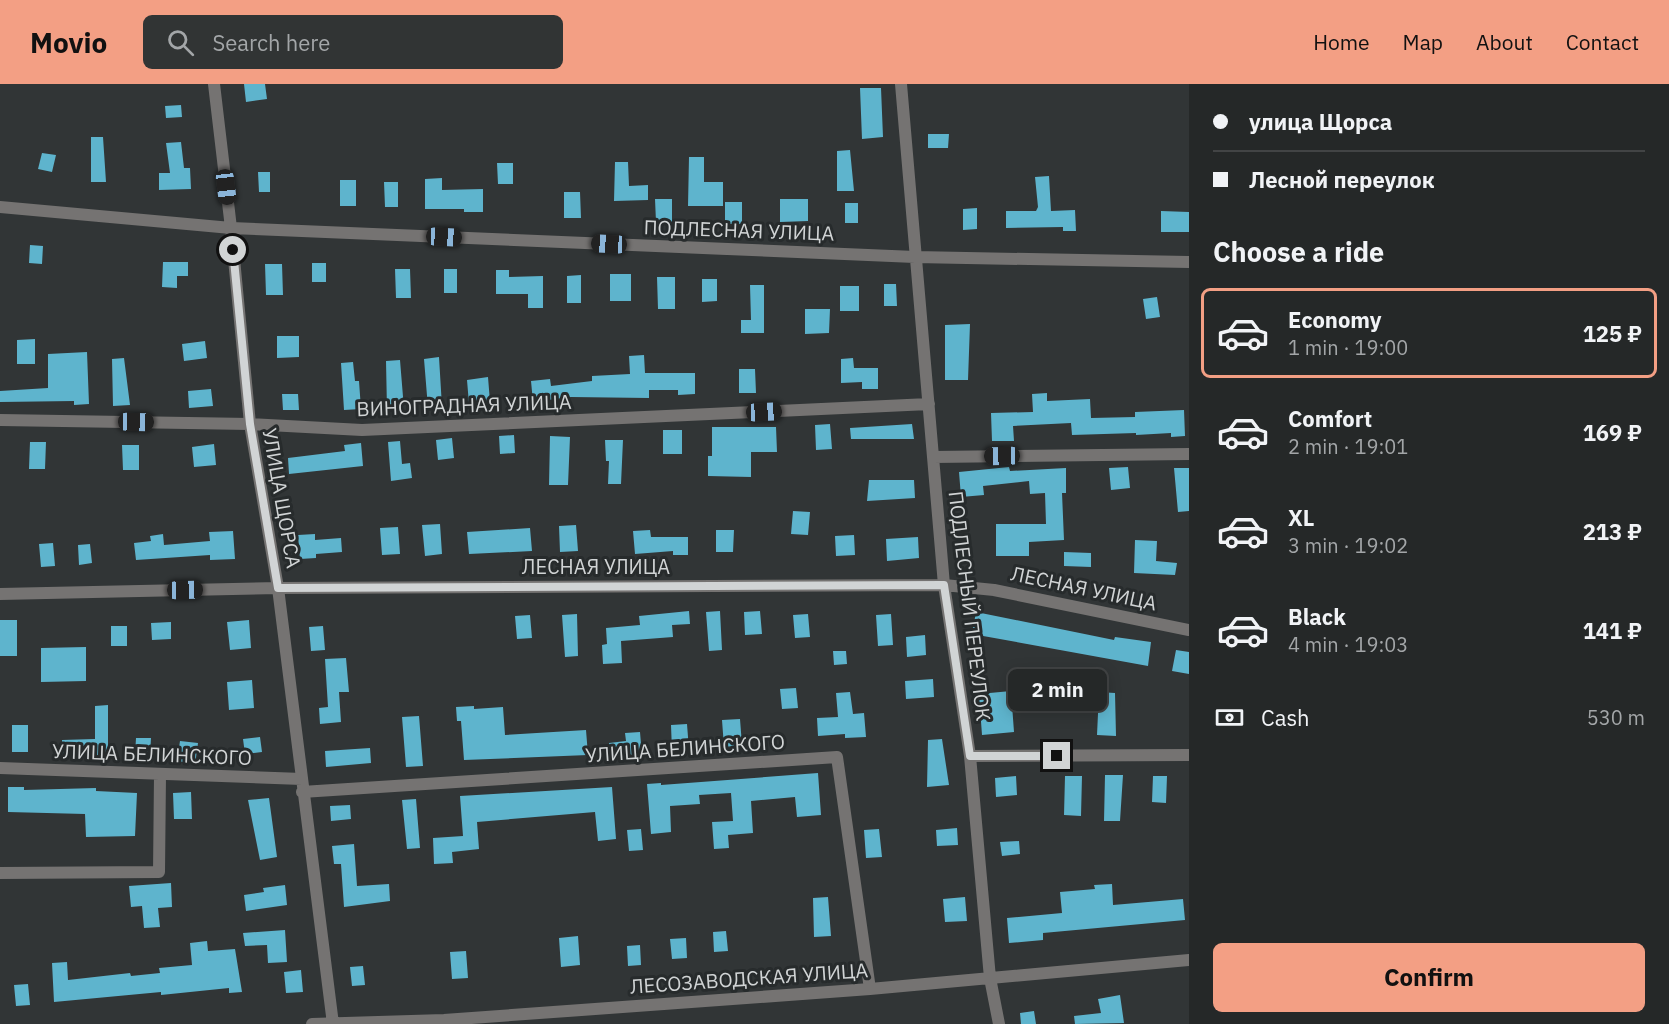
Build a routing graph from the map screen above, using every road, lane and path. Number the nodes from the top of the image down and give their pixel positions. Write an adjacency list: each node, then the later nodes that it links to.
1 (214, 84): 4 (street, УЛИЦА ЩОРСА)
2 (901, 84): 5 (street, ПОДЛЕСНЫЙ ПЕРЕУЛОК)
3 (0, 207): 4 (street, ПОДЛЕСНАЯ УЛИЦА)
4 (231, 228): 5 (street, ПОДЛЕСНАЯ УЛИЦА); 9 (street, УЛИЦА ЩОРСА)
5 (915, 256): 6 (street, ПОДЛЕСНАЯ УЛИЦА); 7 (street, ПОДЛЕСНЫЙ ПЕРЕУЛОК)
6 (1189, 262)
7 (929, 404): 9 (street, ВИНОГРАДНАЯ УЛИЦА); 11 (street, ПОДЛЕСНЫЙ ПЕРЕУЛОК)
8 (0, 420): 9 (street, ВИНОГРАДНАЯ УЛИЦА)
9 (250, 424): 13 (street, УЛИЦА ЩОРСА)
10 (1189, 454): 11 (street)
11 (933, 457): 12 (street, ПОДЛЕСНЫЙ ПЕРЕУЛОК)
12 (944, 585): 13 (street, ЛЕСНАЯ УЛИЦА); 15 (street, ЛЕСНАЯ УЛИЦА); 17 (street, ПОДЛЕСНЫЙ ПЕРЕУЛОК)
13 (278, 588): 14 (street, ЛЕСНАЯ УЛИЦА); 20 (street, УЛИЦА ЩОРСА)
14 (0, 594)
15 (1189, 630)
16 (1189, 755): 17 (street)
17 (970, 756): 23 (street, ПОДЛЕСНЫЙ ПЕРЕУЛОК)
18 (0, 768): 19 (street, УЛИЦА БЕЛИНСКОГО)
19 (160, 775): 20 (street, УЛИЦА БЕЛИНСКОГО); 21 (street)
20 (302, 786): 24 (street, УЛИЦА БЕЛИНСКОГО); 25 (street, УЛИЦА ЩОРСА)
21 (0, 873)
22 (1189, 960): 23 (street, ЛЕСОЗАВОДСКАЯ УЛИЦА)
23 (990, 978): 24 (street, ЛЕСОЗАВОДСКАЯ УЛИЦА); 27 (street, ПОДЛЕСНЫЙ ПЕРЕУЛОК)
24 (870, 989): 25 (street, ЛЕСОЗАВОДСКАЯ УЛИЦА)
25 (332, 1023): 26 (street, ЛЕСОЗАВОДСКАЯ УЛИЦА)
26 (312, 1024)
27 (999, 1024)

